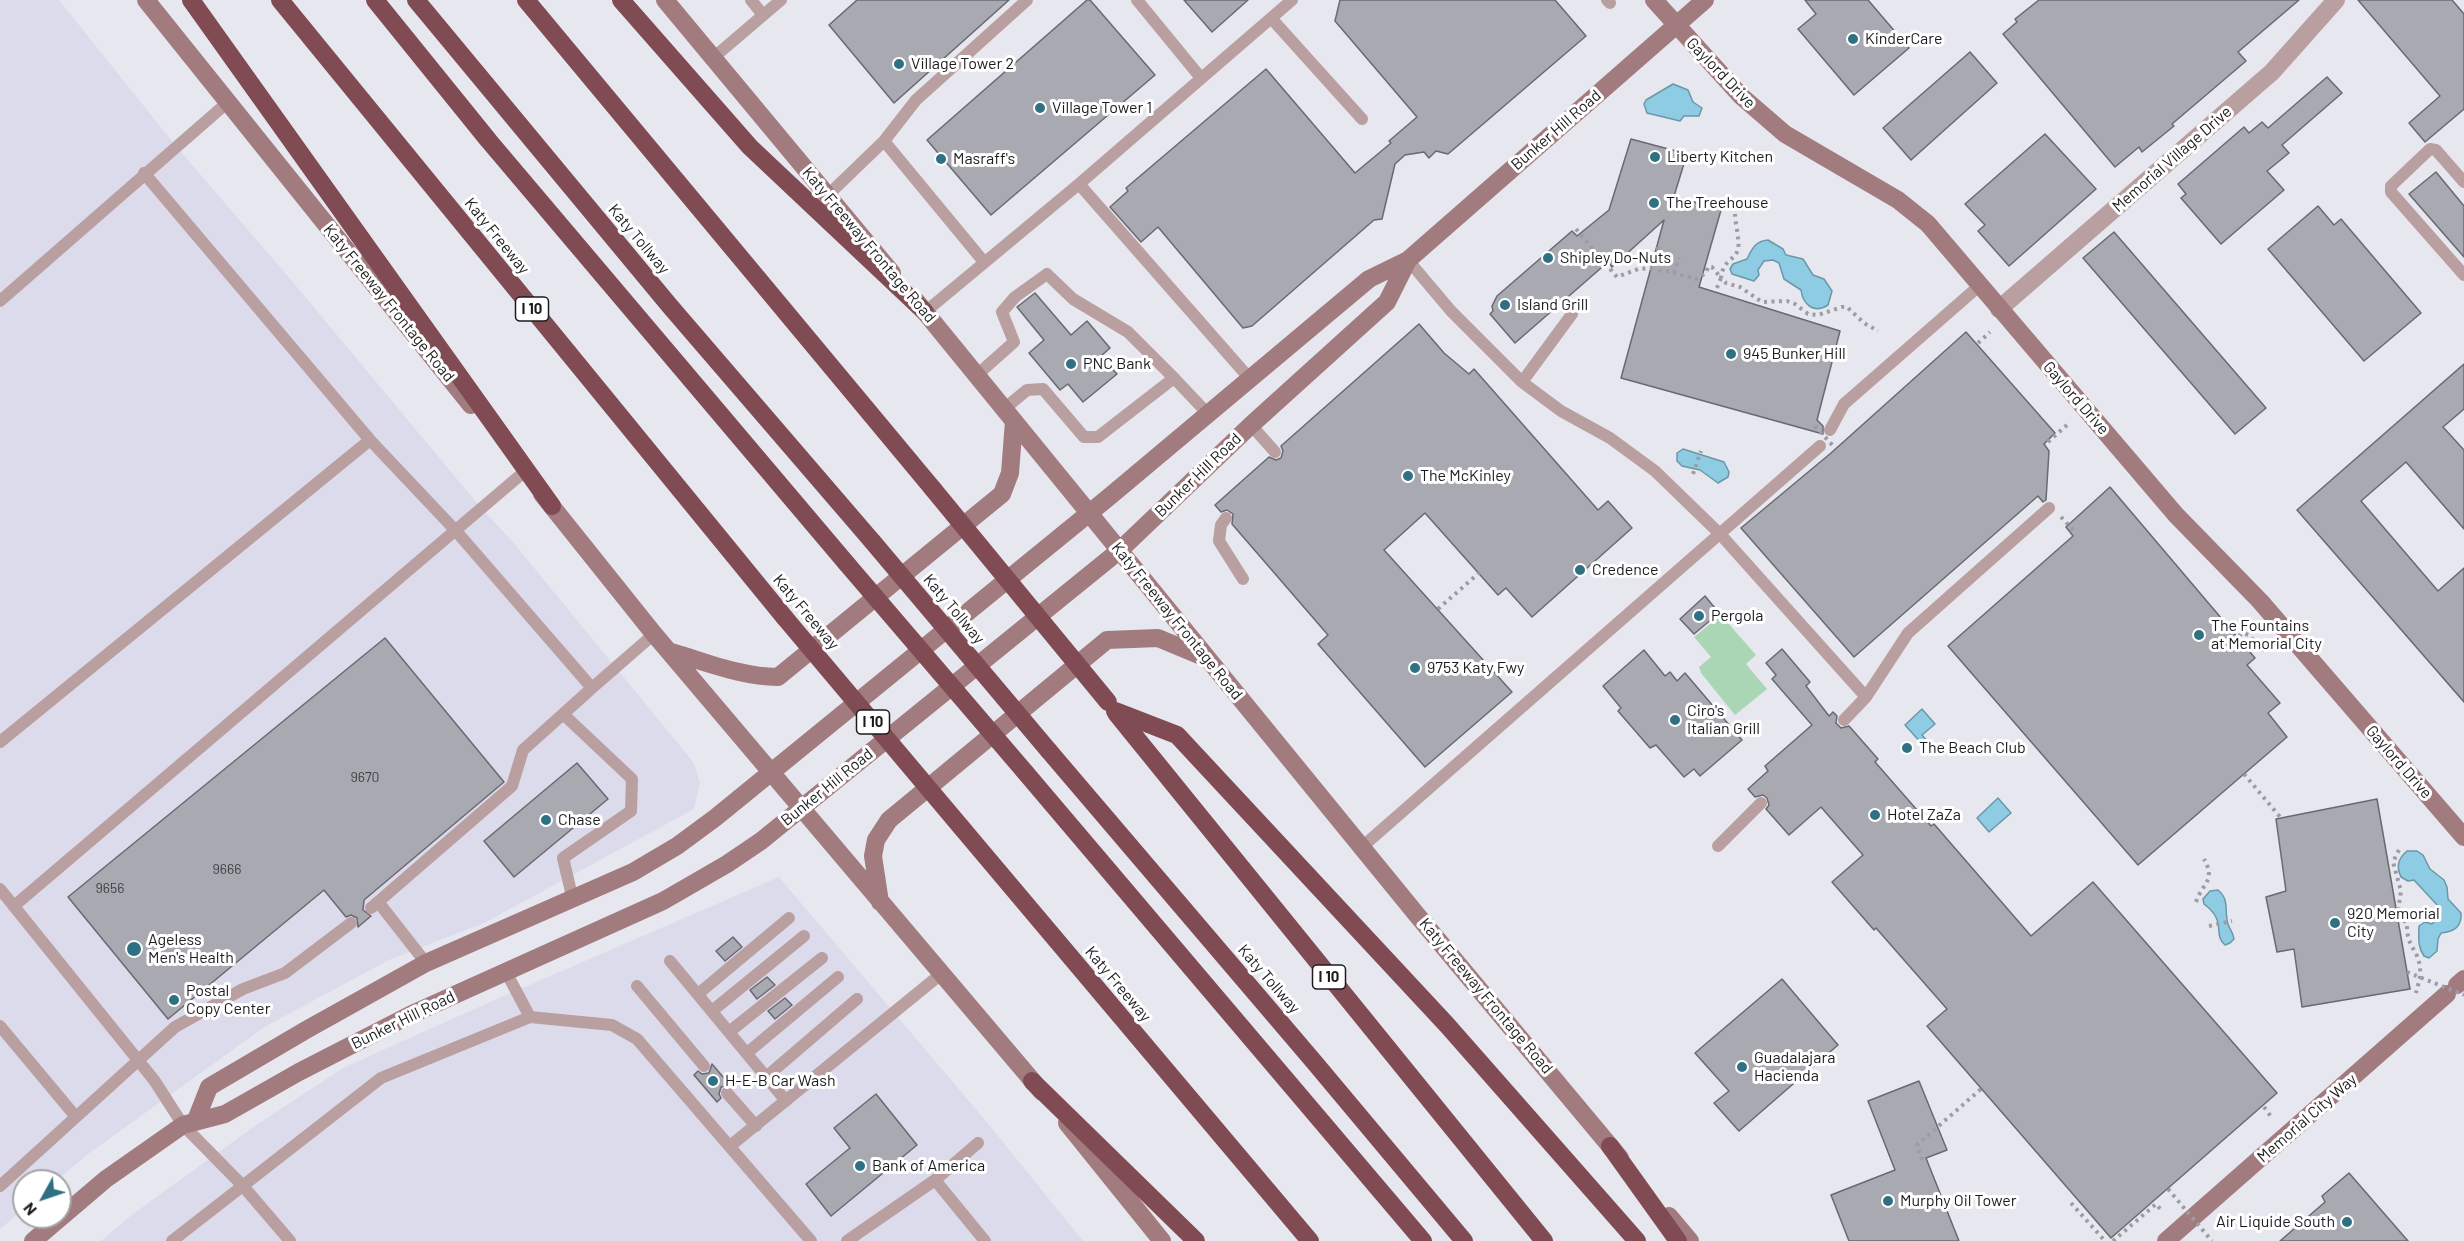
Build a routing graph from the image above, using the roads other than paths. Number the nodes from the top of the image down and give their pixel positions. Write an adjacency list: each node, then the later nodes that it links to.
1 (146, 0): 22 (street, Katy Freeway Frontage Road)
2 (191, 0): 49 (highway)
3 (280, 0): 118 (highway, Katy Freeway / I 10, bridge)
4 (375, 0): 119 (highway, bridge)
5 (416, 0): 120 (highway, Katy Tollway, bridge)
6 (526, 0): 62 (highway, I 10, bridge)
7 (621, 0): 35 (highway)
8 (665, 0): 20 (street, Katy Freeway Frontage Road)
9 (751, 0): 17 (lane)
10 (781, 0): 17 (lane)
11 (1027, 0): 24 (lane)
12 (1137, 0): 21 (lane)
13 (1292, 0): 18 (lane)
14 (1654, 0): 19 (street, Gaylord Drive)
15 (1705, 0): 19 (street, Bunker Hill Road)
16 (2336, 0): 34 (street, Memorial Village Drive)
17 (763, 15): 20 (lane)
18 (1271, 18): 21 (lane); 23 (lane)
19 (1676, 25): 29 (street, Bunker Hill Road); 32 (street, Gaylord Drive)
20 (713, 58): 28 (street, Katy Freeway Frontage Road)
21 (1201, 78): 27 (lane)
22 (228, 102): 25 (lane); 48 (street, Katy Freeway Frontage Road)
23 (1362, 119)
24 (884, 141): 28 (lane); 30 (lane)
25 (144, 173): 33 (lane); 45 (lane)
26 (2464, 182): 31 (lane)
27 (1079, 184): 30 (lane); 39 (lane)
28 (828, 195): 35 (street, Katy Freeway Frontage Road)
29 (1408, 260): 39 (street, Bunker Hill Road); 40 (lane); 43 (street, Bunker Hill Road)
30 (984, 262): 35 (lane)
31 (2464, 275)
32 (1979, 286): 34 (street, Gaylord Drive); 44 (lane)
33 (0, 301)
34 (1999, 309): 69 (street, Gaylord Drive)
35 (925, 312): 37 (street, Katy Freeway Frontage Road)
36 (1572, 314): 40 (lane)
37 (976, 375): 38 (lane); 42 (street, Katy Freeway Frontage Road)
38 (1174, 378): 41 (lane); 42 (lane)
39 (1250, 379): 41 (street, Bunker Hill Road)
40 (1522, 382): 54 (lane)
41 (1208, 414): 51 (street, Bunker Hill Road)
42 (1009, 415): 51 (street, Katy Freeway Frontage Road); 58 (street)
43 (1251, 425): 47 (lane); 55 (street, Bunker Hill Road)
44 (1830, 430)
45 (370, 440): 53 (lane); 65 (lane)
46 (1820, 446): 54 (lane)
47 (1275, 452)
48 (524, 472): 49 (street, Katy Freeway Frontage Road); 53 (lane)
49 (552, 506): 57 (street, Katy Freeway Frontage Road)
50 (2049, 508): 61 (lane)
51 (1089, 513): 55 (street, Katy Freeway Frontage Road); 66 (street, Bunker Hill Road)
52 (1226, 518): 56 (lane)
53 (456, 531): 60 (lane); 75 (lane)
54 (1720, 534): 61 (lane); 71 (lane)
55 (1120, 550): 59 (street, Katy Freeway Frontage Road); 68 (street, Bunker Hill Road)
56 (1243, 579)
57 (654, 634): 58 (street, Katy Freeway Frontage Road); 60 (lane)
58 (671, 652): 66 (street, Katy Freeway Frontage Road)
59 (1208, 658): 71 (street, Katy Freeway Frontage Road); 74 (street)
60 (591, 688): 63 (lane)
61 (1866, 697): 64 (lane)
62 (1111, 707): 109 (highway, I 10); 123 (highway)
63 (563, 714): 73 (lane); 81 (lane)
64 (1844, 720)
65 (0, 742)
66 (770, 772): 68 (street, Katy Freeway Frontage Road); 73 (street, Bunker Hill Road)
67 (1761, 803): 70 (lane)
68 (801, 808): 74 (street, Katy Freeway Frontage Road); 82 (street, Bunker Hill Road)
69 (2464, 837)
70 (1718, 846)
71 (1362, 847): 105 (street, Katy Freeway Frontage Road)
72 (0, 889): 75 (lane)
73 (573, 900): 81 (street, Bunker Hill Road)
74 (880, 902): 83 (street, Katy Freeway Frontage Road)
75 (14, 906): 94 (lane)
76 (789, 918): 87 (lane)
77 (351, 923): 94 (lane)
78 (804, 936): 89 (lane)
79 (822, 958): 92 (lane)
80 (670, 961): 87 (lane)
81 (426, 963): 101 (street, Bunker Hill Road)
82 (506, 972): 90 (lane); 101 (street, Bunker Hill Road)
83 (941, 974): 97 (street, Katy Freeway Frontage Road); 99 (lane)
84 (838, 977): 93 (lane)
85 (637, 986): 95 (lane)
86 (2458, 988): 126 (street, Memorial City Way)
87 (698, 994): 89 (lane)
88 (857, 999): 96 (lane)
89 (712, 1011): 92 (lane)
90 (530, 1017): 104 (lane); 108 (lane)
91 (0, 1026): 100 (lane)
92 (729, 1032): 93 (lane)
93 (747, 1053): 96 (lane)
94 (139, 1061): 100 (lane); 101 (lane)
95 (704, 1066)
96 (766, 1077): 99 (lane)
97 (1032, 1081): 116 (street, Katy Freeway Frontage Road); 117 (highway)
98 (727, 1093): 102 (lane)
99 (786, 1101): 102 (lane)
100 (76, 1117): 107 (lane)
101 (190, 1123): 108 (lane); 110 (street, Bunker Hill Road)
102 (756, 1126): 104 (lane)
103 (978, 1143): 106 (lane)
104 (730, 1146): 113 (lane)
105 (1610, 1146): 124 (highway); 125 (street, Katy Freeway Frontage Road)
106 (934, 1180): 114 (lane); 115 (lane)
107 (0, 1186)
108 (243, 1186): 111 (lane); 112 (lane)
109 (1517, 1208): 121 (highway); 122 (highway, I 10)
110 (33, 1241)
111 (172, 1241)
112 (290, 1241)
113 (811, 1241)
114 (846, 1241)
115 (986, 1241)
116 (1162, 1241)
117 (1196, 1241)
118 (1308, 1241)
119 (1423, 1241)
120 (1464, 1241)
121 (1535, 1241)
122 (1544, 1241)
123 (1637, 1241)
124 (1678, 1241)
125 (1690, 1241)
126 (2166, 1241)

